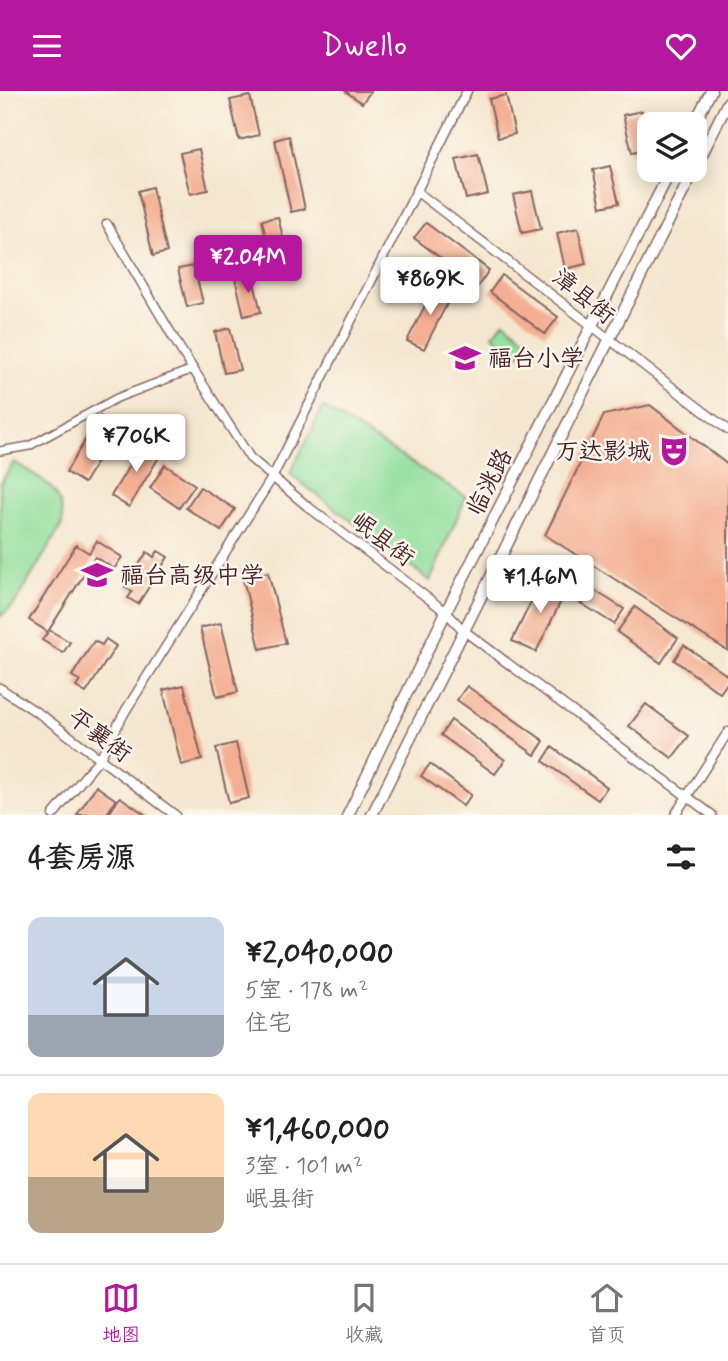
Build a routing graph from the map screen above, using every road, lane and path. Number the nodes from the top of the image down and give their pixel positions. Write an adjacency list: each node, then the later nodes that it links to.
1 (467, 91): 8 (street)
2 (711, 91): 4 (main road)
3 (728, 102): 5 (main road, 临洮路)
4 (700, 112)
5 (707, 143)
6 (665, 182): 10 (main road, 临洮路)
7 (688, 182): 11 (main road, 临洮路)
8 (416, 191): 10 (street, 漳县街); 15 (street)
9 (107, 224): 12 (street, 岷县街)
10 (593, 325): 11 (street, 漳县街); 16 (main road, 临洮路)
11 (609, 340): 13 (street, 漳县街); 17 (main road, 临洮路)
12 (192, 369): 14 (street); 15 (street, 岷县街)
13 (728, 430)
14 (0, 451)
15 (272, 478): 16 (street, 岷县街); 20 (street)
16 (446, 612): 17 (street, 岷县街); 24 (main road, 临洮路)
17 (463, 630): 21 (street, 岷县街); 25 (main road, 临洮路)
18 (0, 688): 20 (street, 平襄街)
19 (728, 732): 21 (street)
20 (100, 758): 22 (street); 23 (street, 平襄街)
21 (687, 797): 26 (street); 27 (street, 岷县街)
22 (53, 815)
23 (175, 815)
24 (348, 815)
25 (372, 815)
26 (675, 815)
27 (712, 815)

